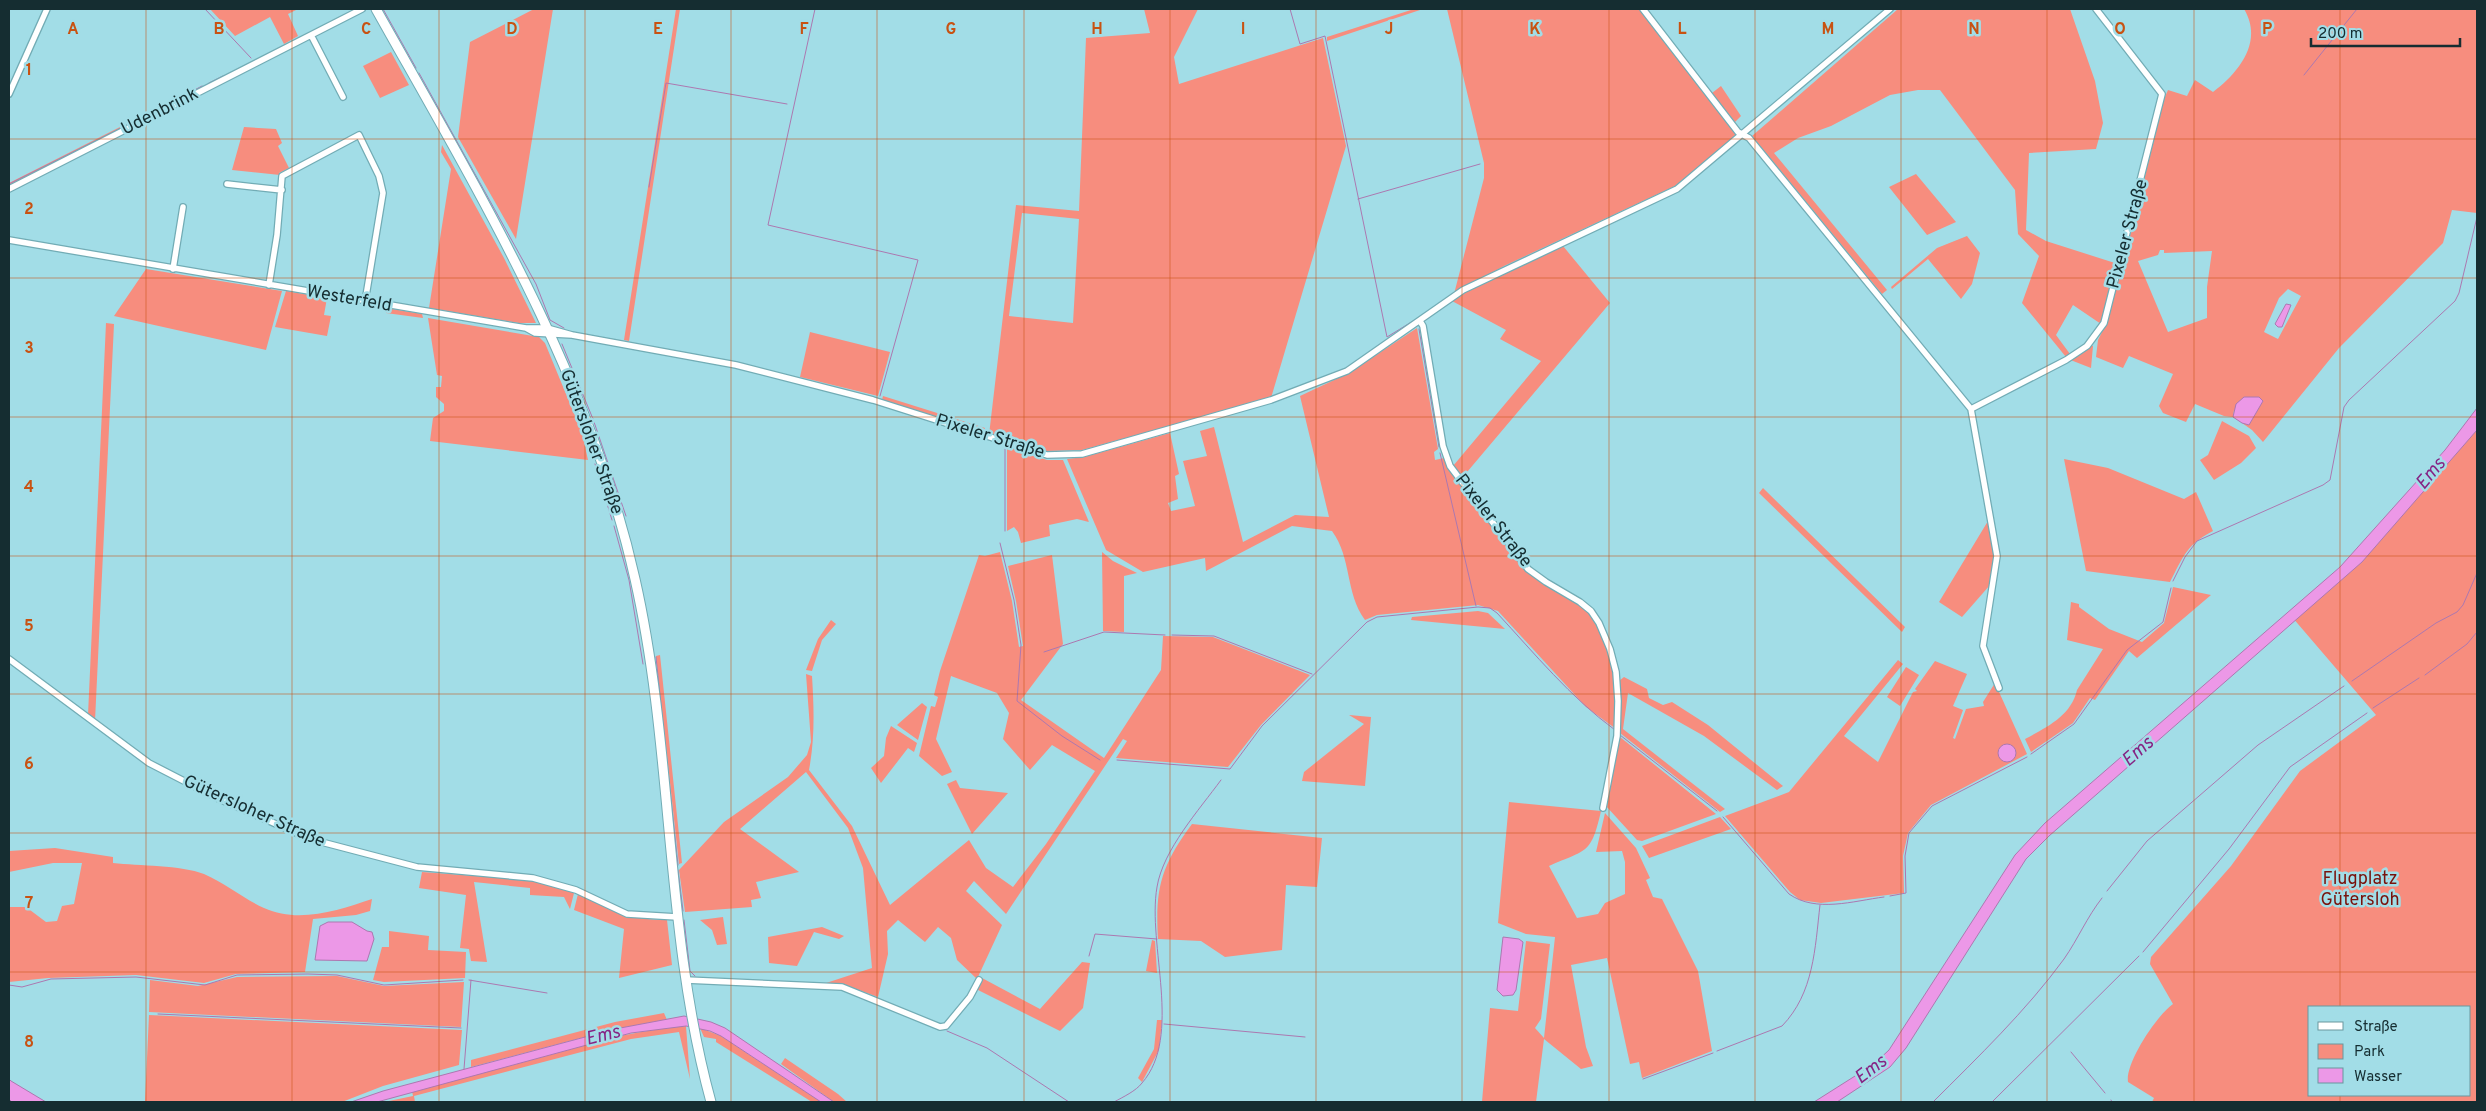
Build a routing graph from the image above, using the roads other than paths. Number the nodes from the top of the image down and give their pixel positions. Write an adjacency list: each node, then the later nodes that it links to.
1 (47, 9): 8 (street)
2 (362, 9): 7 (street, Udenbrink)
3 (376, 9): 20 (main road, Gütersloher Straße)
4 (1643, 9): 10 (street)
5 (1890, 9): 10 (street, Pixeler Straße)
6 (2096, 9): 21 (street, Pixeler Straße)
7 (311, 35): 9 (street); 12 (street, Udenbrink)
8 (9, 94)
9 (343, 97)
10 (1743, 135): 19 (street, Pixeler Straße); 21 (street)
11 (227, 184): 13 (street)
12 (9, 189)
13 (282, 190): 17 (street); 18 (street)
14 (183, 207): 16 (street)
15 (9, 240): 16 (street, Westerfeld)
16 (173, 269): 17 (street, Westerfeld)
17 (269, 285): 18 (street, Westerfeld)
18 (365, 302): 20 (street, Westerfeld)
19 (1420, 321): 20 (street, Pixeler Straße); 24 (street, Pixeler Straße)
20 (549, 331): 25 (main road, Gütersloher Straße)
21 (1971, 409): 23 (street)
22 (9, 659): 25 (street, Gütersloher Straße)
23 (1999, 688)
24 (1603, 808)
25 (677, 916): 26 (main road, Gütersloher Straße)
26 (686, 980): 27 (street); 28 (main road, Gütersloher Straße)
27 (979, 980)
28 (710, 1102)

